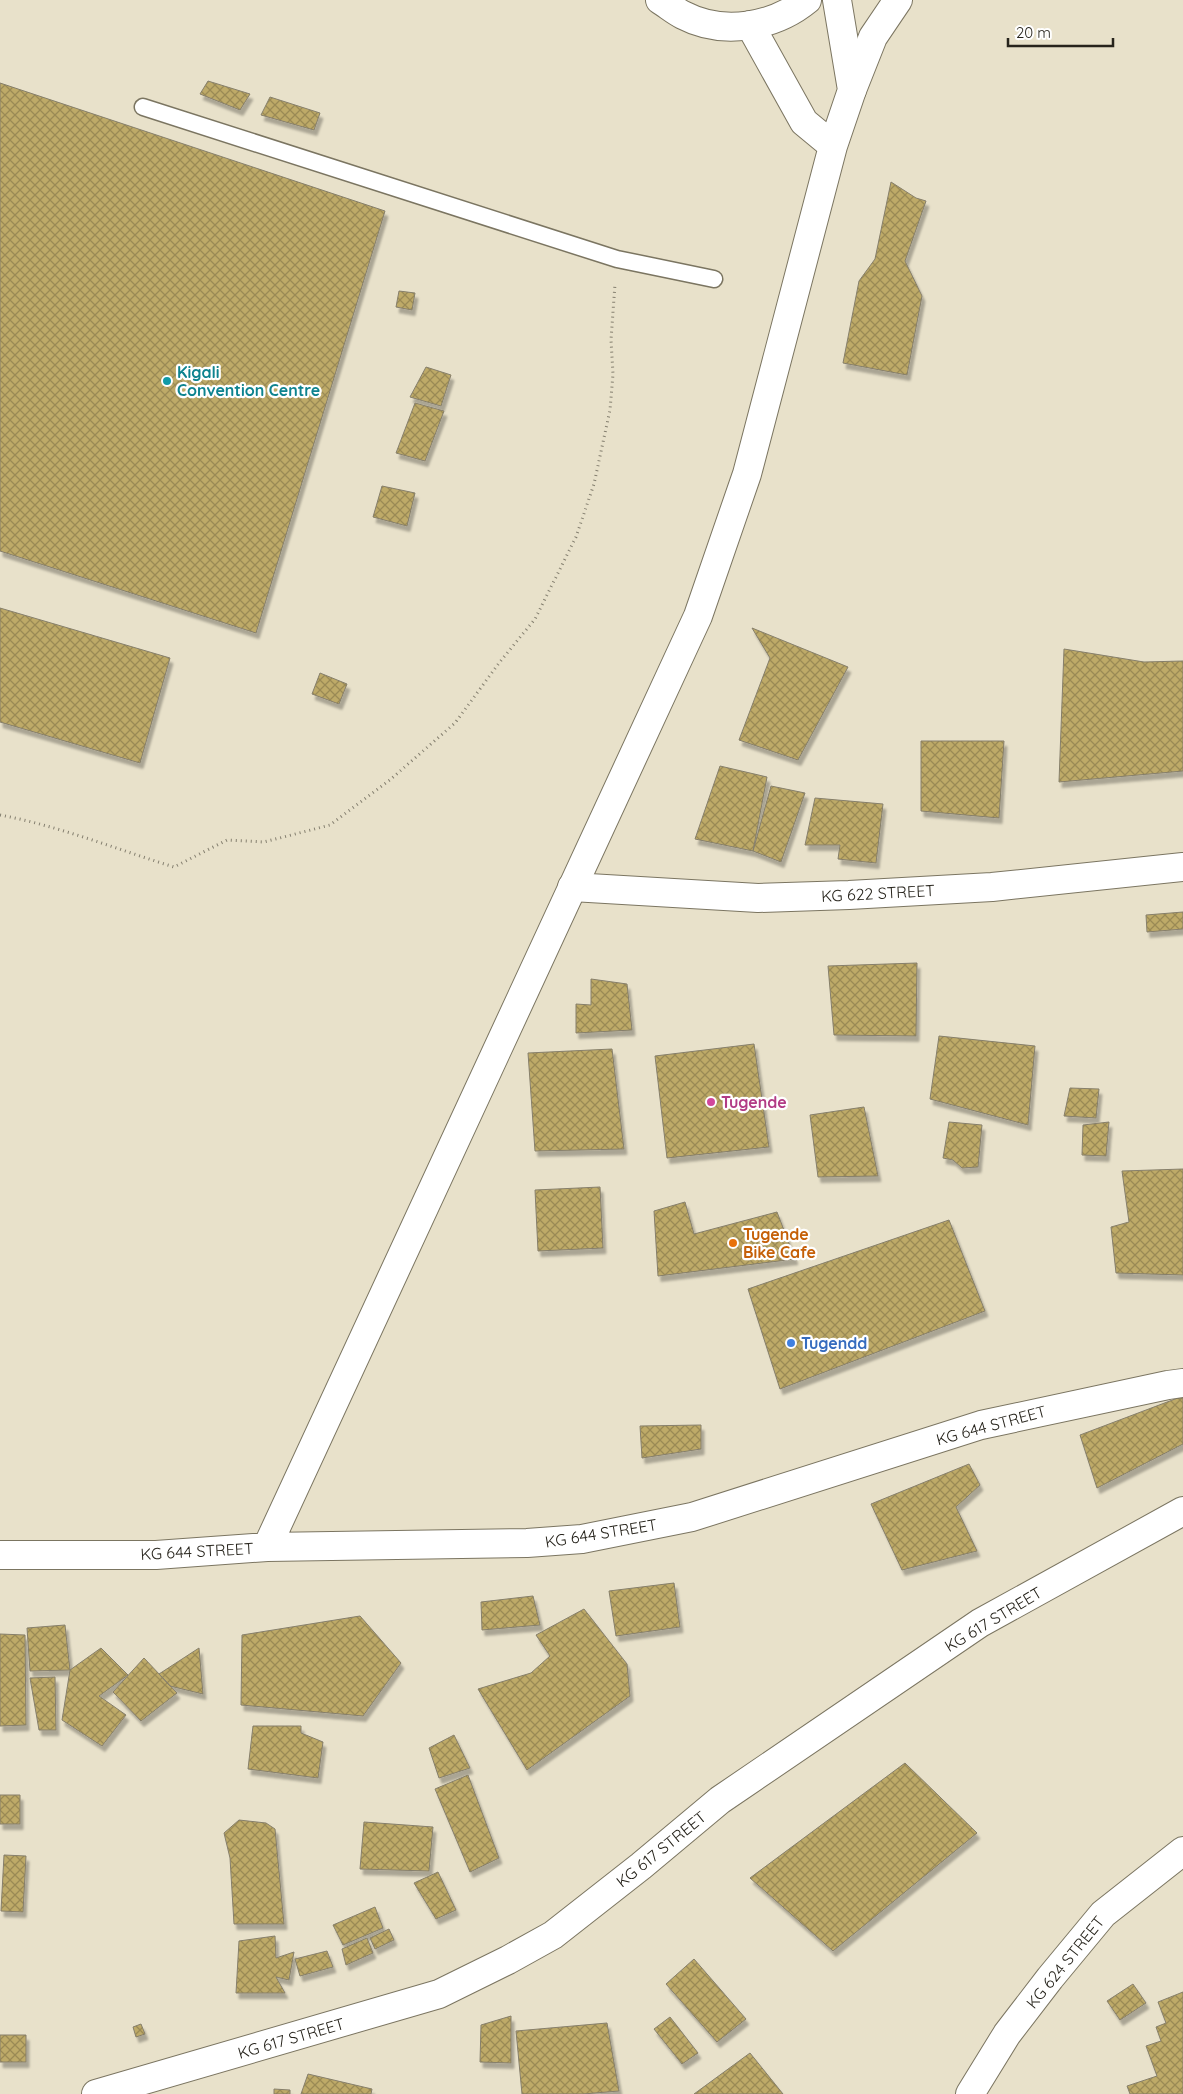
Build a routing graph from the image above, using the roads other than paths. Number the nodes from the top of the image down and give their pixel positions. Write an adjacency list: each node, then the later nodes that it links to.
1 (660, 0): 5 (main road)
2 (807, 0): 5 (main road)
3 (836, 0): 6 (main road)
4 (898, 0): 6 (main road)
5 (750, 25): 8 (main road)
6 (852, 90): 8 (main road)
7 (143, 107): 9 (lane)
8 (833, 146): 11 (main road)
9 (714, 279)
10 (1183, 867): 11 (main road, KG 622 STREET)
11 (572, 887): 14 (main road)
12 (1183, 1383): 14 (main road, KG 644 STREET)
13 (1183, 1512): 17 (main road, KG 617 STREET)
14 (267, 1547): 15 (main road, KG 644 STREET)
15 (0, 1555)
16 (1183, 1851): 18 (main road, KG 624 STREET)
17 (96, 2094)
18 (970, 2094)

